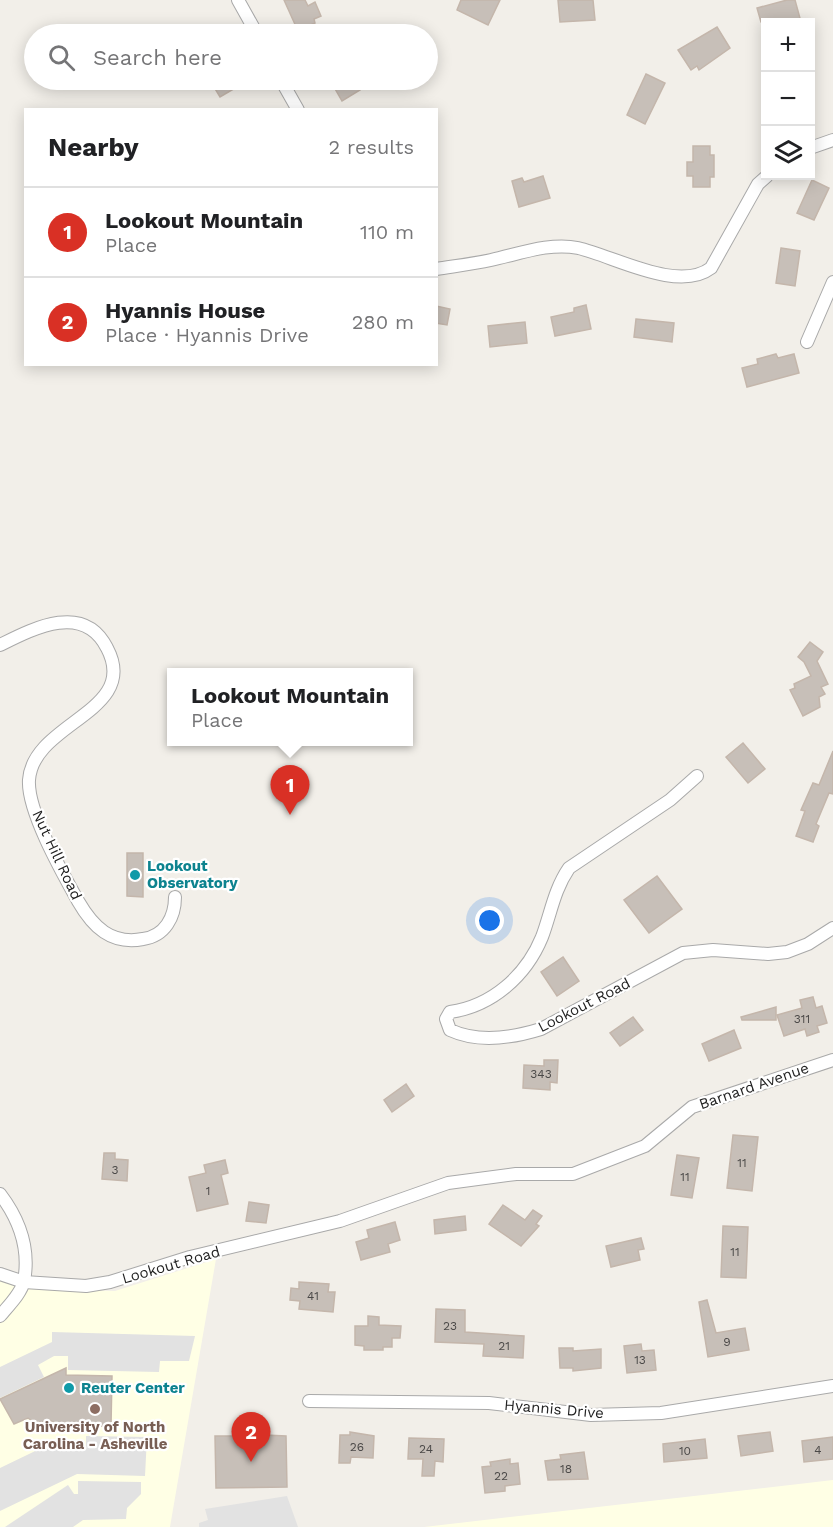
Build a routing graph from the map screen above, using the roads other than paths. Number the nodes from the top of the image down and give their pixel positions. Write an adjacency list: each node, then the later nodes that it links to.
1 (238, 0): 2 (street)
2 (251, 24)
3 (287, 90): 4 (street)
4 (297, 108)
5 (833, 140): 6 (street)
6 (815, 146)
7 (762, 180): 8 (street)
8 (438, 269)
9 (833, 282): 10 (street)
10 (807, 342)
11 (0, 645): 13 (street, Nut Hill Road)
12 (697, 776): 14 (street, Lookout Road)
13 (175, 897)
14 (833, 928)
15 (833, 1060): 17 (street, Barnard Avenue)
16 (0, 1194): 19 (street)
17 (340, 1221): 19 (street, Lookout Road)
18 (0, 1274): 19 (street, Lookout Road)
19 (24, 1282): 20 (street)
20 (0, 1316)
21 (833, 1386): 22 (street, Hyannis Drive)
22 (309, 1401)

